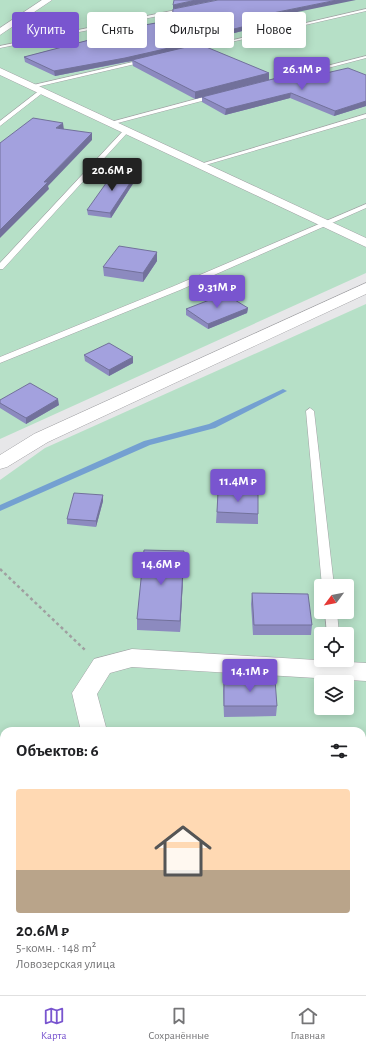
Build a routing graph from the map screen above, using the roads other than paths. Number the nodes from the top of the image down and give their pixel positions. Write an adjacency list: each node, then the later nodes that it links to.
1 (48, 0): 4 (street)
2 (192, 8): 5 (lane)
3 (366, 10): 6 (lane)
4 (0, 32)
5 (0, 48)
6 (187, 51)
7 (366, 57): 10 (lane)
8 (149, 60): 11 (lane)
9 (0, 71): 11 (street)
10 (260, 84)
11 (37, 89): 14 (street); 15 (lane)
12 (223, 94): 14 (lane)
13 (366, 116): 17 (lane)
14 (110, 123): 16 (street)
15 (0, 124)
16 (126, 130): 17 (street); 21 (lane)
17 (200, 165): 19 (street)
18 (366, 206): 19 (lane)
19 (326, 224): 20 (street); 23 (lane)
20 (366, 243)
21 (0, 267)
22 (366, 288): 25 (street)
23 (0, 360)
24 (310, 411): 26 (lane)
25 (0, 464)
26 (327, 579)
27 (314, 664): 30 (street)
28 (345, 667): 29 (street)
29 (366, 672)
30 (93, 727)

